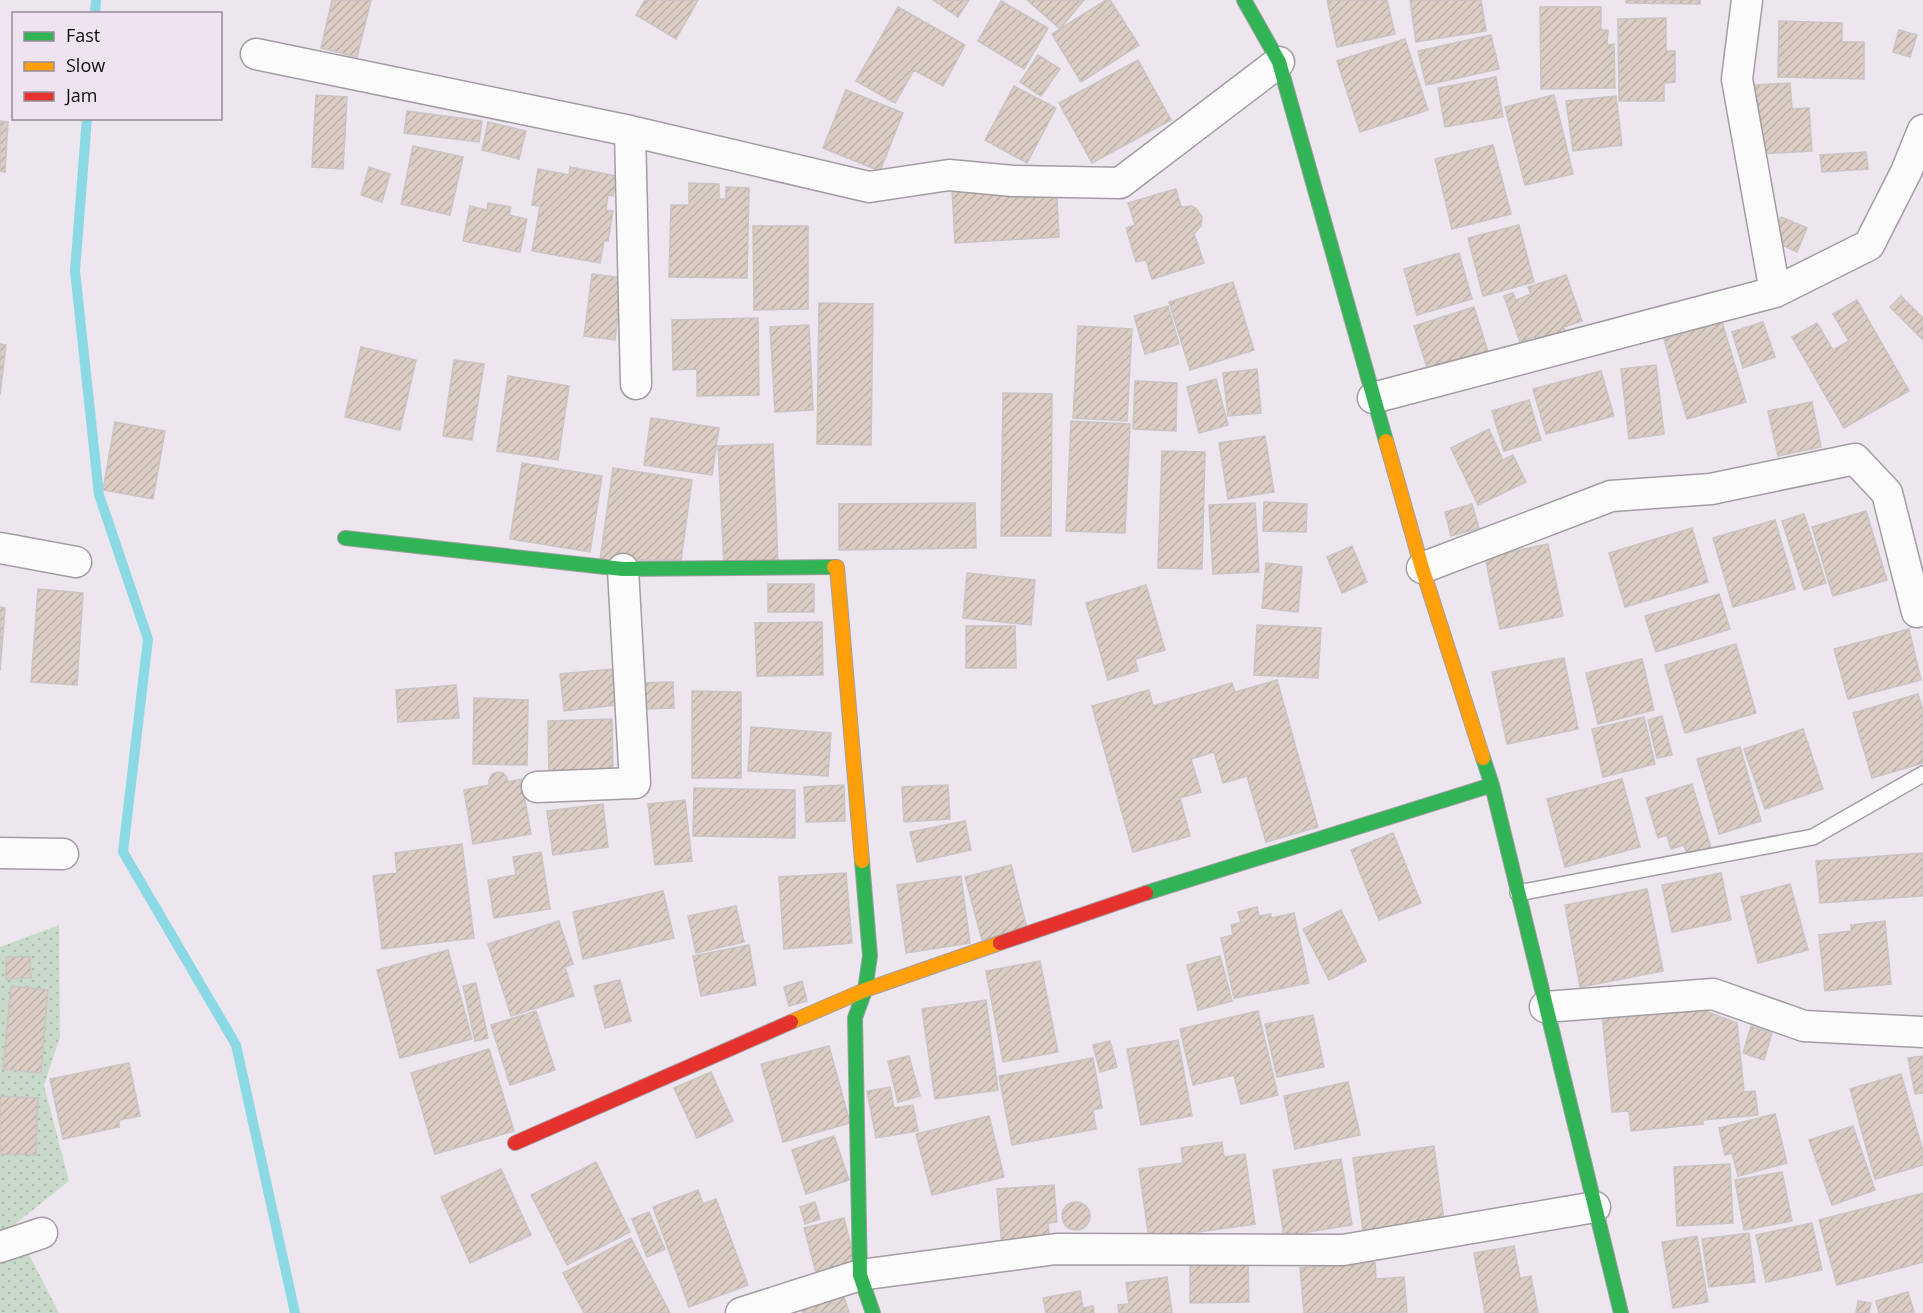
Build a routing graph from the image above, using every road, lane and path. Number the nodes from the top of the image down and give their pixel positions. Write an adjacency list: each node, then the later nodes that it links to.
1 (1244, 0): 4 (street)
2 (1747, 0): 8 (street)
3 (256, 54): 6 (street)
4 (1279, 63): 6 (street); 10 (street)
5 (1923, 130): 7 (street)
6 (630, 131): 9 (street)
7 (1915, 175): 8 (street)
8 (1775, 292): 10 (street)
9 (636, 384)
10 (1373, 398): 14 (street)
11 (345, 538): 15 (street)
12 (0, 548): 13 (street)
13 (76, 562)
14 (1422, 568): 16 (street); 18 (street)
15 (623, 569): 19 (street); 23 (street)
16 (1917, 612)
17 (1923, 774): 22 (lane)
18 (1492, 785): 22 (street); 23 (street)
19 (537, 787)
20 (0, 853): 21 (street)
21 (63, 854)
22 (1518, 893): 24 (street)
23 (865, 990): 26 (street); 30 (street)
24 (1545, 1007): 25 (street); 27 (street)
25 (1923, 1032)
26 (515, 1143)
27 (1595, 1207): 30 (street); 33 (street)
28 (42, 1233): 29 (street)
29 (0, 1247)
30 (860, 1275): 31 (street); 32 (street)
31 (741, 1313)
32 (873, 1313)
33 (1622, 1313)

